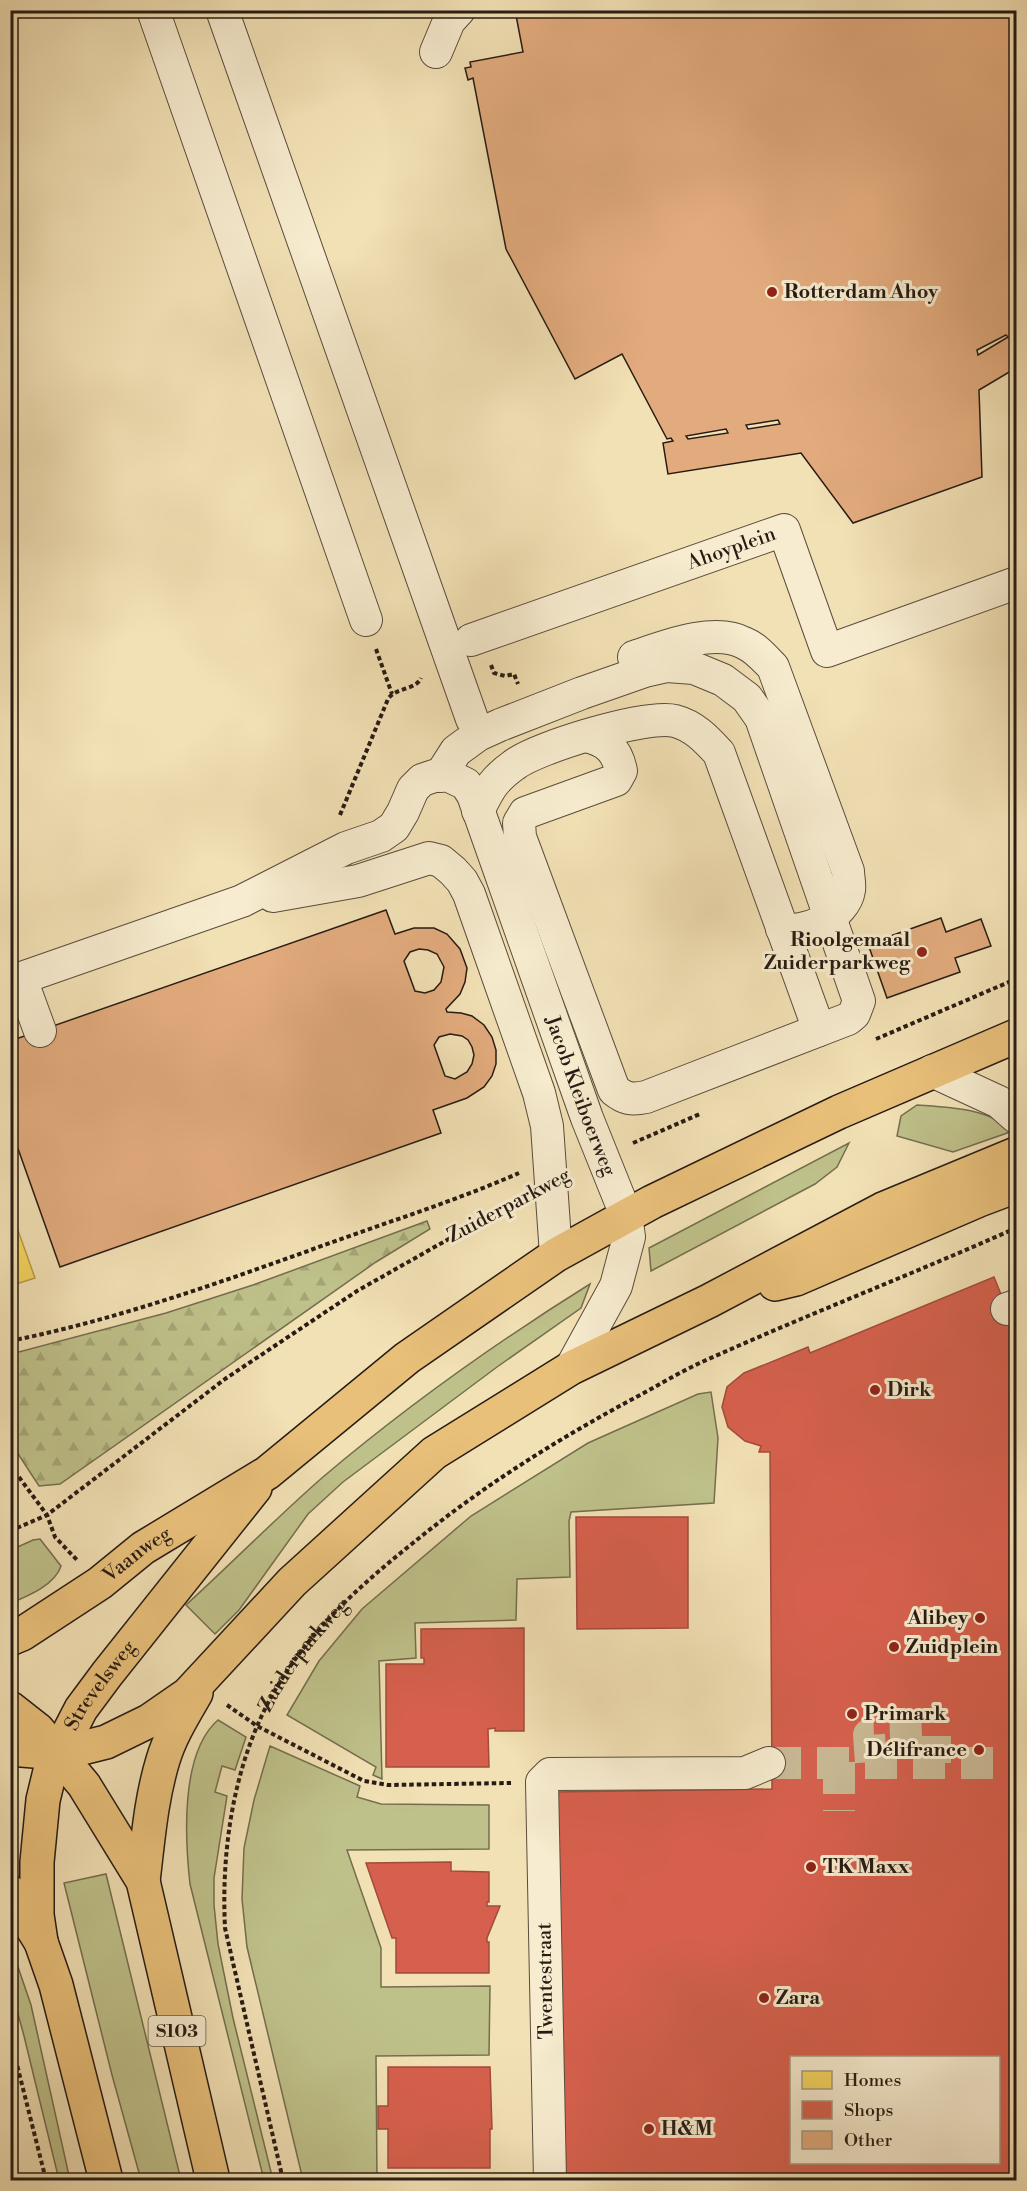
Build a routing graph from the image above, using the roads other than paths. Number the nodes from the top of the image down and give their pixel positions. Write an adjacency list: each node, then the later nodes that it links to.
1 (153, 10): 6 (street)
2 (222, 10): 7 (street)
3 (459, 10): 4 (street)
4 (436, 52)
5 (1017, 583): 7 (street, Ahoyplein)
6 (366, 620)
7 (451, 637): 9 (street)
8 (612, 682): 10 (street); 11 (street); 15 (street)
9 (472, 718): 11 (street); 15 (street)
10 (600, 732): 12 (street); 16 (street); 18 (street)
11 (433, 777): 12 (street, Jacob Kleiboerweg); 14 (street)
12 (480, 816): 13 (street); 25 (street, Jacob Kleiboerweg)
13 (429, 858): 14 (street); 26 (street, Jacob Kleiboerweg)
14 (242, 901): 17 (street)
15 (830, 916): 16 (street); 18 (street)
16 (782, 929): 18 (street)
17 (16, 981): 19 (street)
18 (819, 1030)
19 (40, 1031)
20 (1017, 1036): 21 (main road)
21 (932, 1071): 22 (street); 25 (main road)
22 (1017, 1117)
23 (1017, 1154): 27 (main road)
24 (1017, 1186): 27 (main road)
25 (626, 1215): 26 (main road); 28 (street, Jacob Kleiboerweg)
26 (556, 1255): 29 (main road)
27 (709, 1301): 28 (main road)
28 (571, 1368): 31 (main road)
29 (267, 1473): 30 (main road, Vaanweg); 34 (main road, Strevelsweg)
30 (10, 1639)
31 (203, 1681): 34 (main road); 36 (main road)
32 (10, 1708): 34 (main road, S103)
33 (10, 1749): 34 (main road)
34 (58, 1753): 36 (main road, S103); 38 (main road, Strevelsweg)
35 (769, 1763): 41 (street, Twentestraat)
36 (143, 1881): 40 (main road, S103)
37 (10, 1892): 38 (main road, Strevelsweg)
38 (40, 1942): 39 (main road, Strevelsweg)
39 (106, 2181)
40 (213, 2181)
41 (550, 2181)

